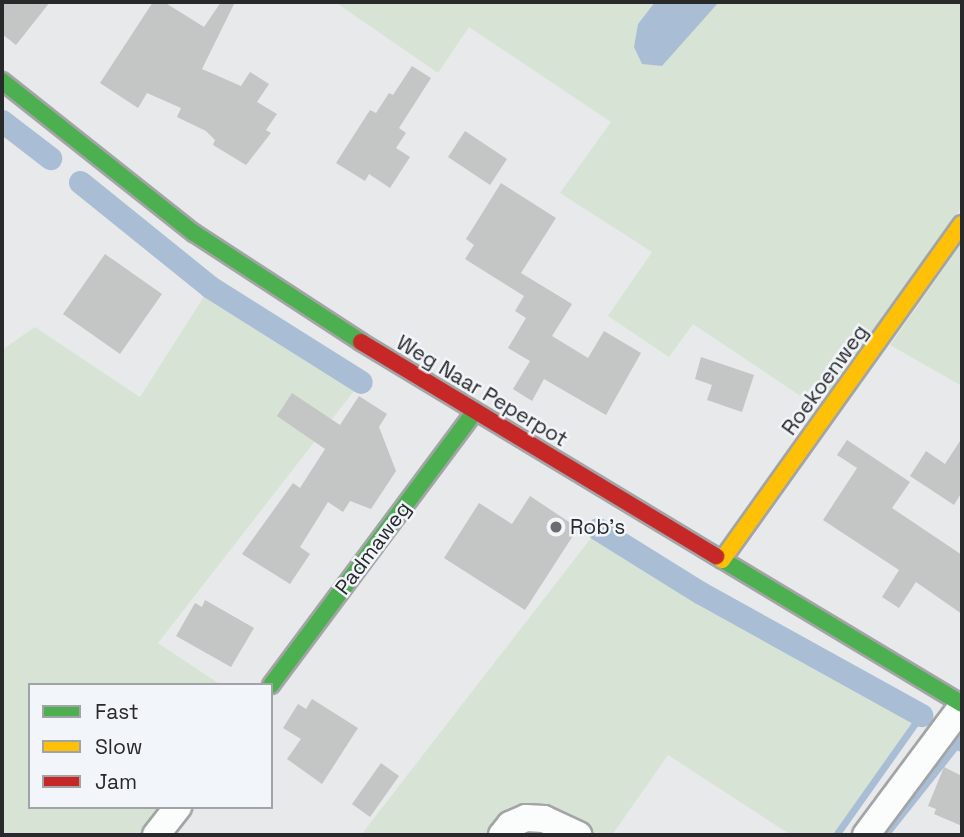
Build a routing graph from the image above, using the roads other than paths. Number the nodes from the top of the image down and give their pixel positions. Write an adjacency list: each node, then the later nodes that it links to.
1 (2, 81): 3 (street, Weg Naar Peperpot)
2 (962, 224): 4 (street, Roekoenweg)
3 (475, 411): 4 (street, Weg Naar Peperpot); 5 (street, Padmaweg)
4 (722, 560): 6 (street, Weg Naar Peperpot)
5 (272, 683)
6 (962, 705): 11 (street)
7 (176, 809): 8 (street)
8 (156, 835)
9 (502, 835): 10 (street)
10 (578, 835)
11 (866, 835)

